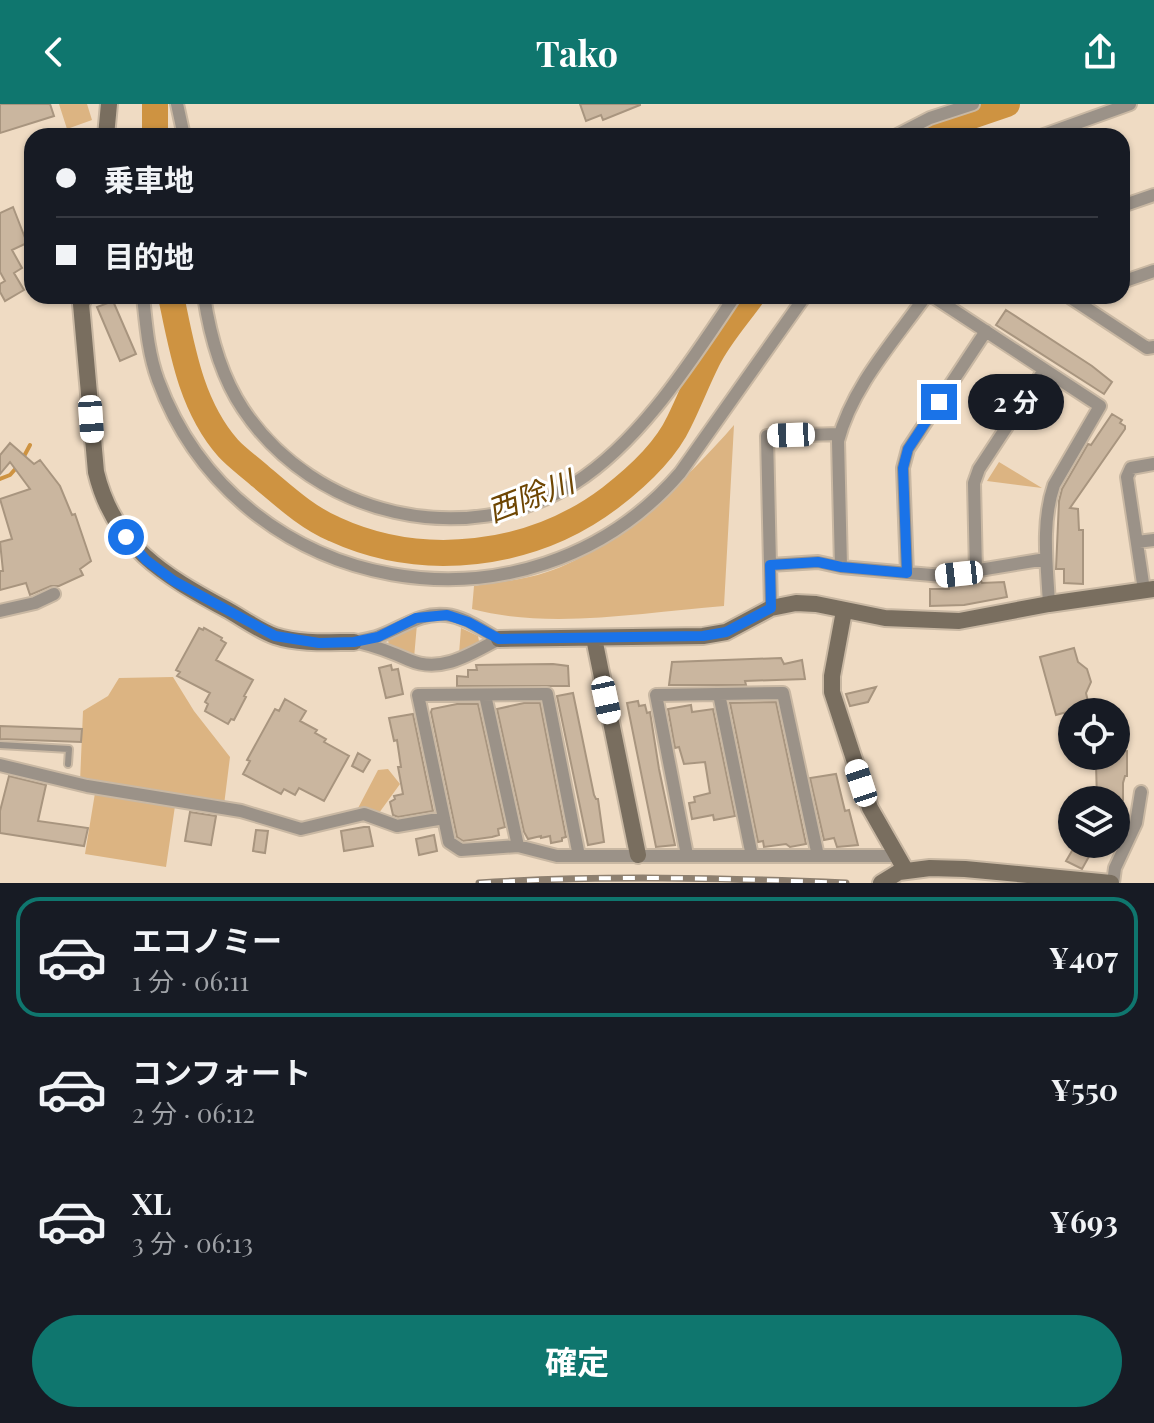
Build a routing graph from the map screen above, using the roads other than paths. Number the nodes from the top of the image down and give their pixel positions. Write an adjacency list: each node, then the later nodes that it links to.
1 (109, 104): 5 (street)
2 (177, 104): 6 (street)
3 (973, 104): 7 (street)
4 (1130, 104): 8 (street)
5 (107, 128)
6 (182, 128)
7 (911, 128)
8 (1063, 128)
9 (1154, 195): 10 (street)
10 (1130, 203)
11 (1154, 271): 12 (street)
12 (1130, 279)
13 (81, 304): 41 (street)
14 (144, 304): 17 (street)
15 (206, 304): 16 (street)
16 (730, 304)
17 (799, 304)
18 (923, 304): 24 (street)
19 (942, 304): 21 (street)
20 (1085, 304): 22 (street)
21 (986, 331): 23 (street); 32 (street)
22 (1154, 347)
23 (1044, 370): 28 (street); 31 (street)
24 (840, 434): 29 (street); 30 (street)
25 (1154, 464): 27 (street)
26 (1154, 540): 27 (street)
27 (1137, 542): 33 (street)
28 (1046, 559): 31 (street); 35 (street)
29 (770, 565): 30 (street); 36 (street)
30 (841, 567): 32 (street)
31 (976, 572): 32 (street)
32 (907, 573)
33 (1149, 590): 35 (street)
34 (54, 594): 37 (street)
35 (1049, 604): 38 (street)
36 (771, 608): 38 (street); 39 (street)
37 (0, 611)
38 (844, 611): 55 (street)
39 (594, 638): 40 (street); 50 (street)
40 (499, 639): 41 (street); 41 (street)
41 (354, 642)
42 (719, 694): 51 (street); 53 (street); 54 (street)
43 (485, 695): 48 (street); 49 (street); 52 (street)
44 (0, 745): 45 (lane)
45 (68, 764)
46 (0, 765): 48 (street)
47 (1148, 793): 57 (street)
48 (444, 818): 49 (street)
49 (518, 846): 52 (street)
50 (638, 855): 51 (street); 52 (street)
51 (687, 855): 53 (street)
52 (579, 856)
53 (752, 856): 54 (street)
54 (818, 856): 55 (street)
55 (902, 864): 56 (street); 57 (street)
56 (881, 883)
57 (1112, 883)

